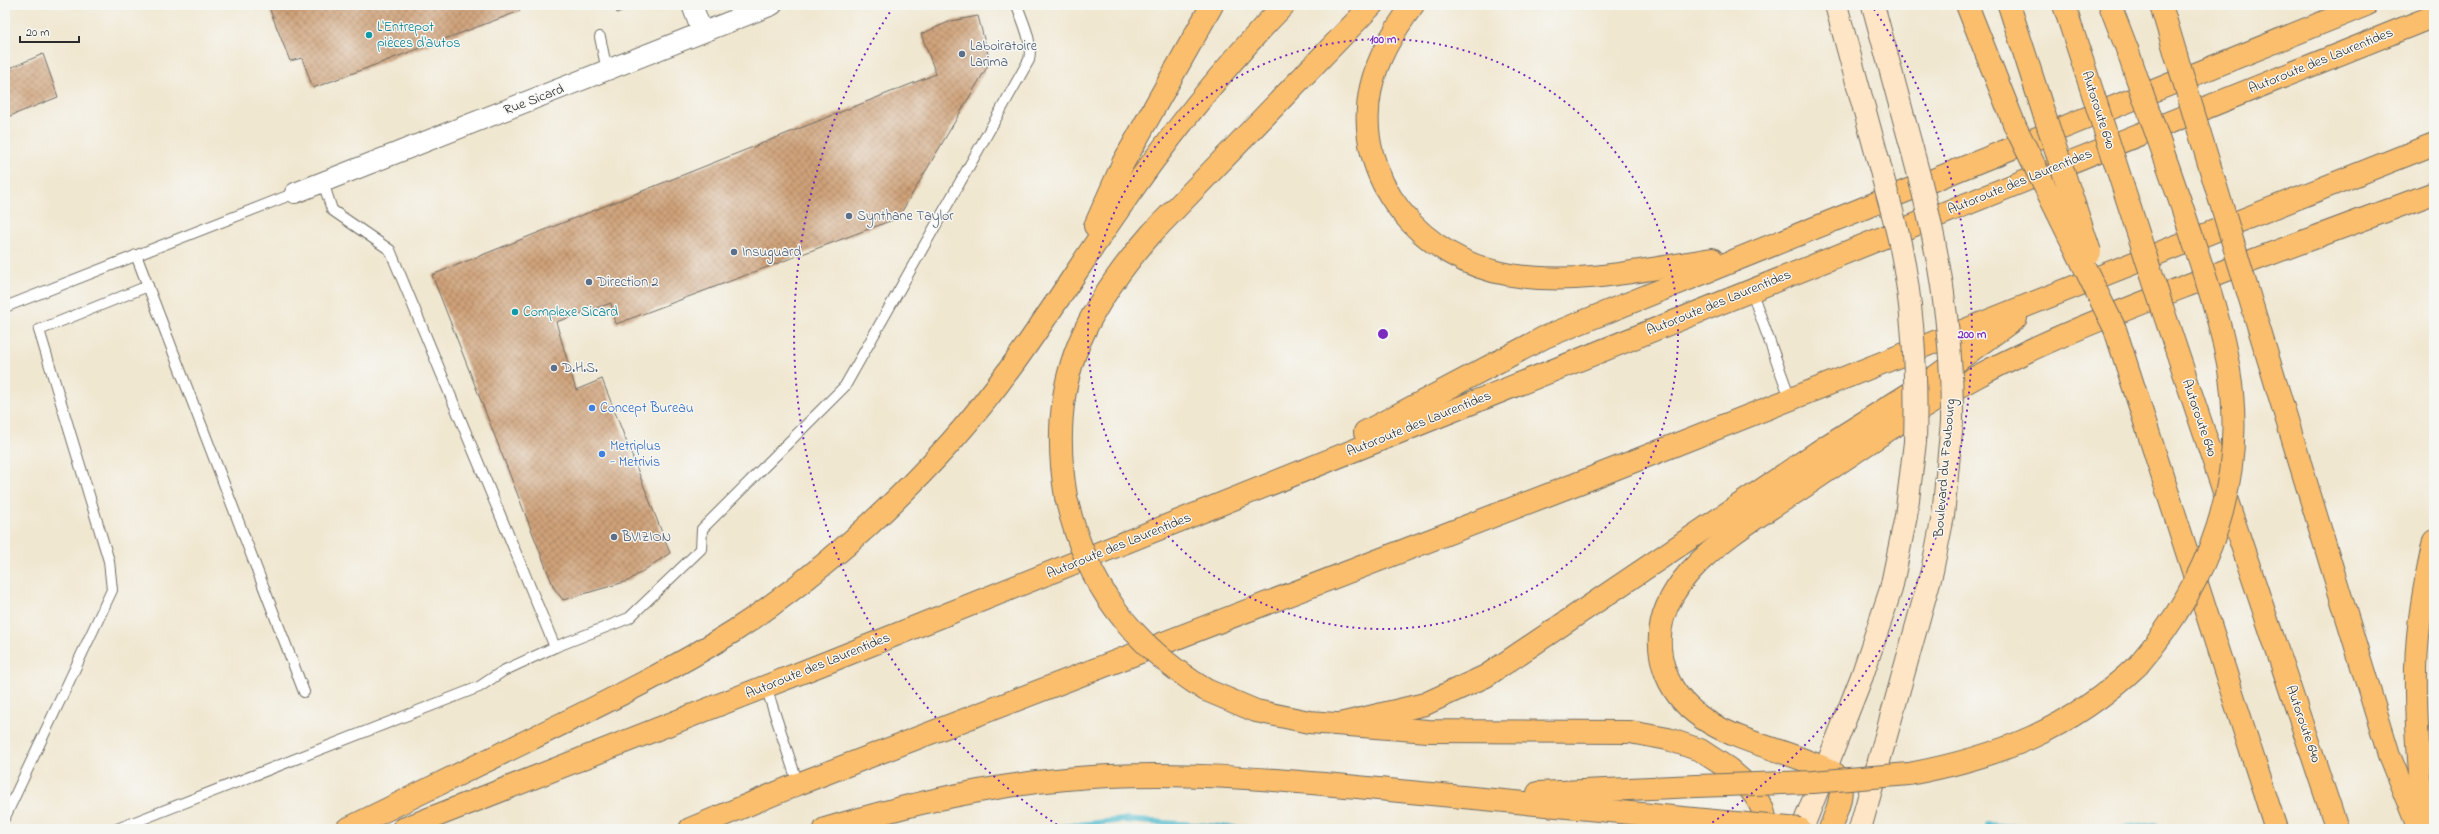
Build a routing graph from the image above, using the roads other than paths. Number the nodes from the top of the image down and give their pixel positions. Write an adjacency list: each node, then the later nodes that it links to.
1 (692, 5): 17 (street)
2 (772, 5): 17 (street, Rue Sicard)
3 (1016, 5): 35 (lane)
4 (1212, 5): 26 (highway)
5 (1284, 5): 26 (highway)
6 (1372, 5): 38 (highway, bridge)
7 (1414, 5): 24 (highway)
8 (1836, 5): 39 (street, bridge)
9 (1873, 5): 51 (street, Boulevard du Faubourg, bridge)
10 (1967, 5): 31 (highway, bridge)
11 (2009, 5): 31 (highway, bridge)
12 (2064, 5): 53 (highway, Autoroute 640, bridge)
13 (2110, 5): 41 (highway, bridge)
14 (2161, 5): 54 (highway, bridge)
15 (2366, 5): 24 (highway)
16 (2434, 16): 28 (highway, Autoroute des Laurentides)
17 (702, 32): 19 (street, Rue Sicard)
18 (600, 37): 19 (lane)
19 (607, 71): 21 (street, Rue Sicard)
20 (2434, 144): 29 (highway)
21 (323, 182): 22 (street, Rue Sicard); 35 (lane)
22 (295, 193): 25 (lane)
23 (2434, 193): 39 (highway)
24 (1745, 254): 33 (highway)
25 (136, 255): 27 (lane); 30 (lane)
26 (1072, 280): 44 (highway)
27 (148, 286): 37 (lane); 42 (lane)
28 (1751, 290): 32 (lane); 33 (highway, Autoroute des Laurentides)
29 (2046, 297): 32 (highway); 38 (highway)
30 (5, 306)
31 (2115, 329): 52 (highway)
32 (1790, 398): 40 (highway)
33 (1261, 488): 36 (highway, Autoroute des Laurentides)
34 (2434, 541): 55 (highway)
35 (555, 647): 43 (lane)
36 (766, 687): 40 (lane); 45 (highway, Autoroute des Laurentides)
37 (304, 692)
38 (1344, 723): 48 (highway)
39 (1825, 768): 49 (street); 50 (highway)
40 (798, 784): 46 (highway)
41 (1464, 797): 47 (highway); 49 (highway, bridge)
42 (5, 817)
43 (117, 829)
44 (347, 829)
45 (403, 829)
46 (690, 829)
47 (825, 829)
48 (1768, 829)
49 (1801, 829)
50 (1830, 829)
51 (1860, 829)
52 (2276, 829)
53 (2337, 829)
54 (2418, 829)
55 (2424, 829)

